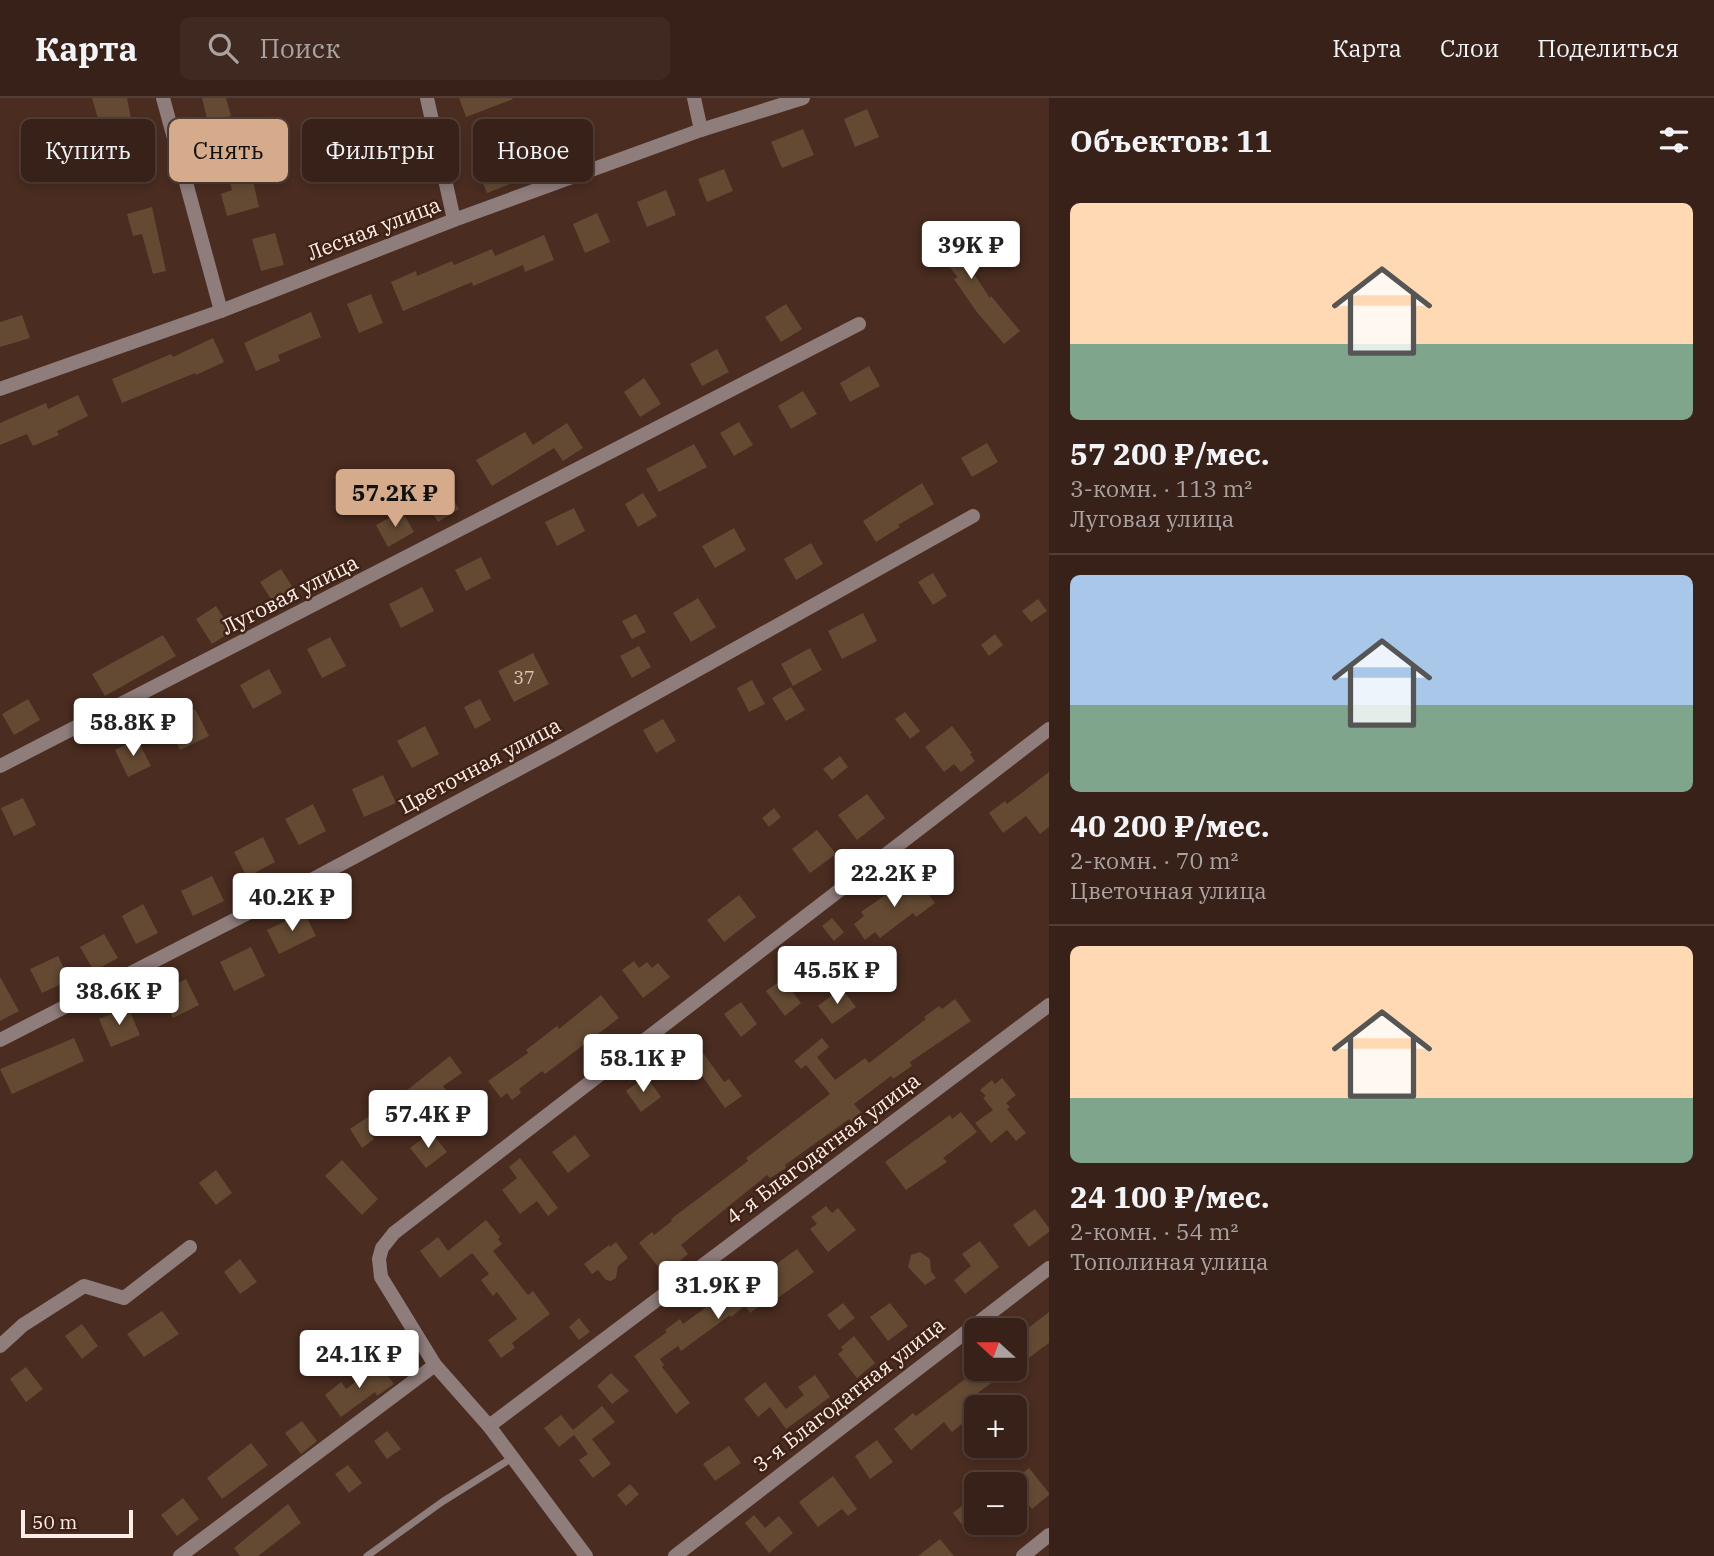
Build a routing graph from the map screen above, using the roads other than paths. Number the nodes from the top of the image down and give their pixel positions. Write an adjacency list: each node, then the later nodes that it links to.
1 (163, 98): 7 (street)
2 (427, 98): 6 (street)
3 (694, 98): 5 (street)
4 (803, 98): 5 (street, Лесная улица)
5 (701, 130): 6 (street, Лесная улица)
6 (454, 220): 7 (street, Лесная улица)
7 (221, 311): 9 (street, Лесная улица)
8 (859, 324): 12 (street, Луговая улица)
9 (0, 389)
10 (973, 516): 14 (street, Цветочная улица)
11 (1049, 729): 18 (street)
12 (0, 766)
13 (1049, 1005): 19 (street, 4-я Благодатная улица)
14 (0, 1040)
15 (190, 1247): 17 (street)
16 (1049, 1268): 25 (street, 3-я Благодатная улица)
17 (0, 1346)
18 (435, 1365): 19 (street); 22 (street)
19 (489, 1426): 20 (street)
20 (512, 1458): 23 (lane); 24 (street)
21 (1049, 1535): 26 (street)
22 (180, 1556)
23 (367, 1556)
24 (586, 1556)
25 (675, 1556)
26 (1023, 1556)

